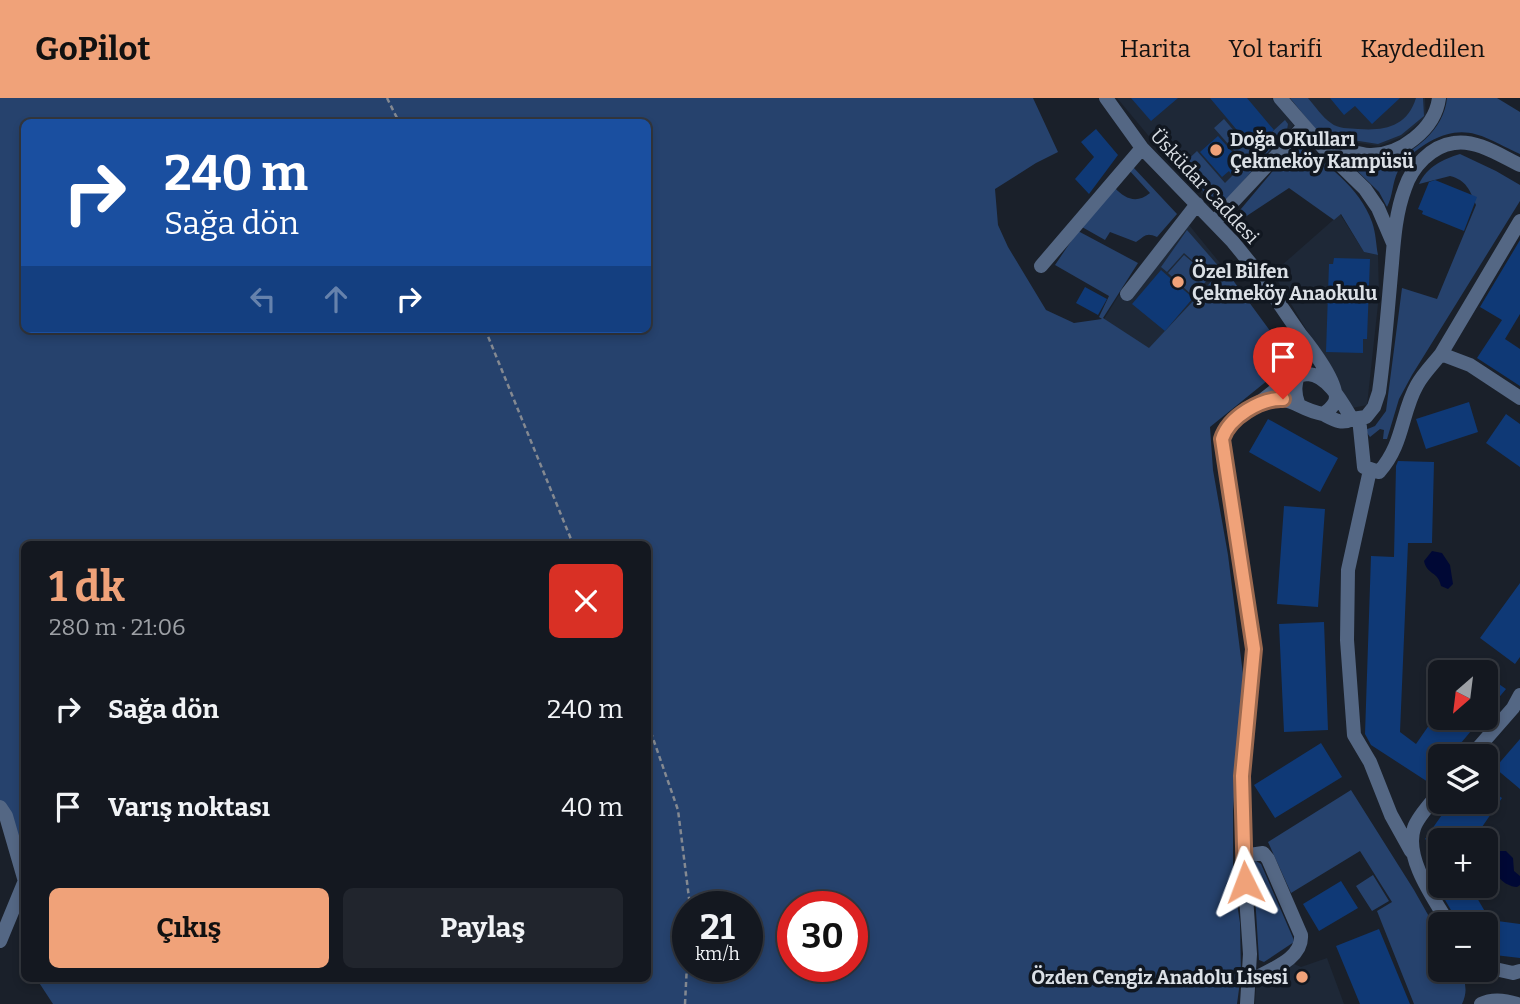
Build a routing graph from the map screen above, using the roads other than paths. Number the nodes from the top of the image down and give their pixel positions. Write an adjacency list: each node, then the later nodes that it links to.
1 (1106, 98): 6 (street, Üsküdar Caddesi)
2 (1280, 98): 4 (street)
3 (1438, 98): 5 (street)
4 (1304, 126): 5 (street); 10 (street)
5 (1315, 138): 11 (street)
6 (1142, 148): 8 (street, Üsküdar Caddesi); 12 (street)
7 (1520, 165): 11 (street)
8 (1197, 204): 10 (street, Üsküdar Caddesi); 13 (street)
9 (1520, 221): 15 (street)
10 (1214, 222): 14 (street, Üsküdar Caddesi)
11 (1393, 243): 22 (street)
12 (1041, 266)
13 (1127, 295)
14 (1300, 334): 16 (street); 17 (street, Üsküdar Caddesi)
15 (1441, 354): 18 (street); 23 (street)
16 (1298, 377): 17 (street); 19 (street); 20 (street)
17 (1335, 393): 21 (street); 22 (street)
18 (1520, 398)
19 (1260, 402): 20 (street); 29 (street)
20 (1298, 403): 21 (street)
21 (1323, 414): 22 (street)
22 (1356, 419): 23 (street)
23 (1370, 470): 28 (street)
24 (1520, 695): 25 (street)
25 (1482, 744)
26 (0, 807): 30 (street)
27 (1428, 808): 28 (street)
28 (1412, 850): 32 (street)
29 (1243, 856): 36 (street); 36 (street)
30 (21, 870)
31 (21, 888): 33 (street)
32 (1442, 912)
33 (0, 941)
34 (1498, 970): 35 (street)
35 (1520, 971)
36 (1250, 981): 37 (street)
37 (1247, 1004)
38 (1481, 1004): 39 (street)
39 (1517, 1004)

